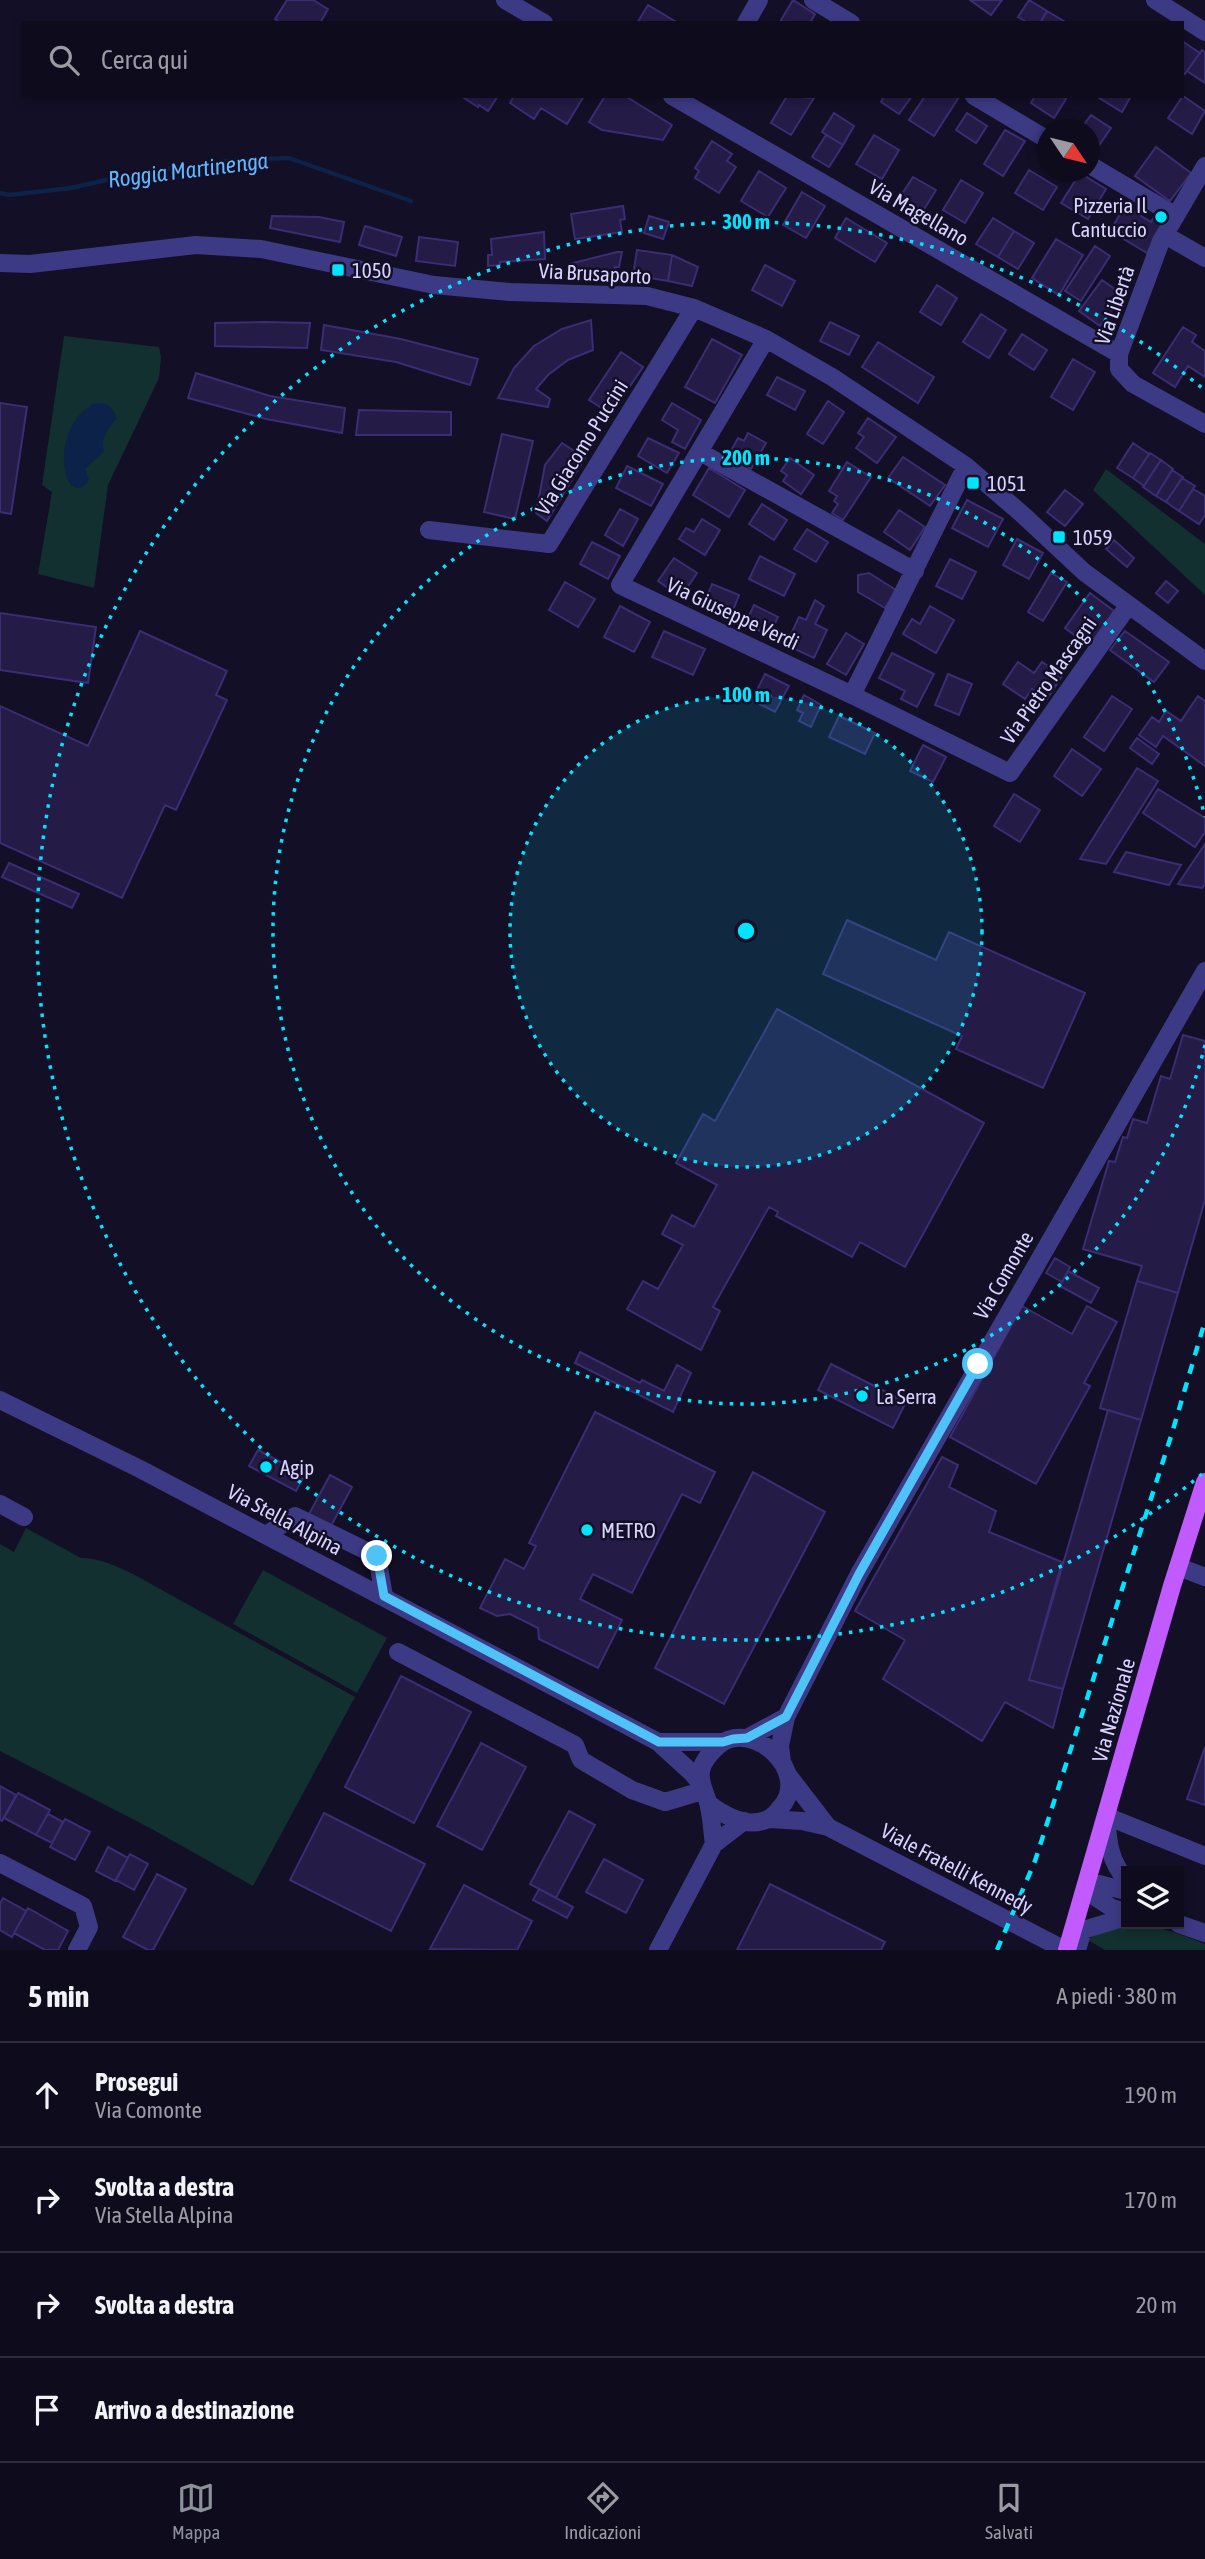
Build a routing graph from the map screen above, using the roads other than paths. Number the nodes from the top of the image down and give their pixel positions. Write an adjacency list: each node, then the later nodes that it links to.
1 (505, 0): 5 (street)
2 (759, 0): 6 (street)
3 (813, 0): 7 (street)
4 (1155, 0): 8 (street)
5 (541, 21)
6 (747, 21)
7 (848, 21)
8 (1205, 32)
9 (680, 98): 11 (street, Via Magellano)
10 (977, 98): 12 (street)
11 (700, 103): 21 (street, Via Magellano)
12 (1037, 133)
13 (1205, 166): 15 (street, Via Libertà)
14 (1100, 171): 15 (street)
15 (1176, 216): 16 (street, Via Libertà)
16 (1165, 235): 17 (street); 21 (street, Via Libertà)
17 (1205, 258)
18 (0, 262): 19 (street, Via Brusaporto)
19 (694, 308): 20 (street, Via Brusaporto); 25 (street, Via Giacomo Puccini)
20 (766, 340): 23 (street, Via Giuseppe Verdi); 24 (street, Via Brusaporto)
21 (1119, 354): 22 (street, Via Libertà)
22 (1205, 424)
23 (700, 452): 26 (street); 29 (street, Via Giuseppe Verdi)
24 (966, 466): 26 (street); 27 (street, Via Brusaporto)
25 (429, 530)
26 (915, 571): 29 (street)
27 (1128, 606): 28 (street, Via Brusaporto); 29 (street, Via Pietro Mascagni)
28 (1205, 661)
29 (852, 695)
30 (1205, 971): 40 (street, Via Comonte)
31 (0, 1399): 35 (street, Via Stella Alpina)
32 (1205, 1482): 36 (main road, Via Nazionale)
33 (0, 1504): 34 (street)
34 (24, 1517)
35 (266, 1535): 38 (street, Via Stella Alpina); 38 (street)
36 (1178, 1567): 37 (street); 46 (main road, Via Nazionale)
37 (1205, 1577)
38 (384, 1596): 42 (street, Via Stella Alpina)
39 (398, 1652): 45 (street)
40 (786, 1717): 41 (street); 44 (street, Via Comonte)
41 (747, 1738): 43 (street); 44 (street)
42 (659, 1742): 43 (street, Via Stella Alpina); 45 (street, Via Stella Alpina)
43 (723, 1742): 45 (street)
44 (785, 1768): 47 (street); 49 (street, Viale Fratelli Kennedy)
45 (704, 1793): 48 (street); 50 (street)
46 (1106, 1816): 51 (street); 53 (street); 54 (main road, Via Nazionale)
47 (769, 1819): 48 (street); 49 (street, Viale Fratelli Kennedy)
48 (744, 1821): 50 (street)
49 (828, 1827): 62 (street, Viale Fratelli Kennedy)
50 (714, 1844): 61 (street)
51 (1205, 1856)
52 (0, 1863): 60 (street)
53 (1121, 1873)
54 (1085, 1890): 55 (street); 56 (street); 62 (main road, Via Nazionale)
55 (1121, 1890)
56 (1121, 1912)
57 (1121, 1916): 63 (street)
58 (1184, 1926): 59 (street)
59 (1205, 1933)
60 (77, 1950)
61 (658, 1950)
62 (1066, 1950)
63 (1077, 1950)

